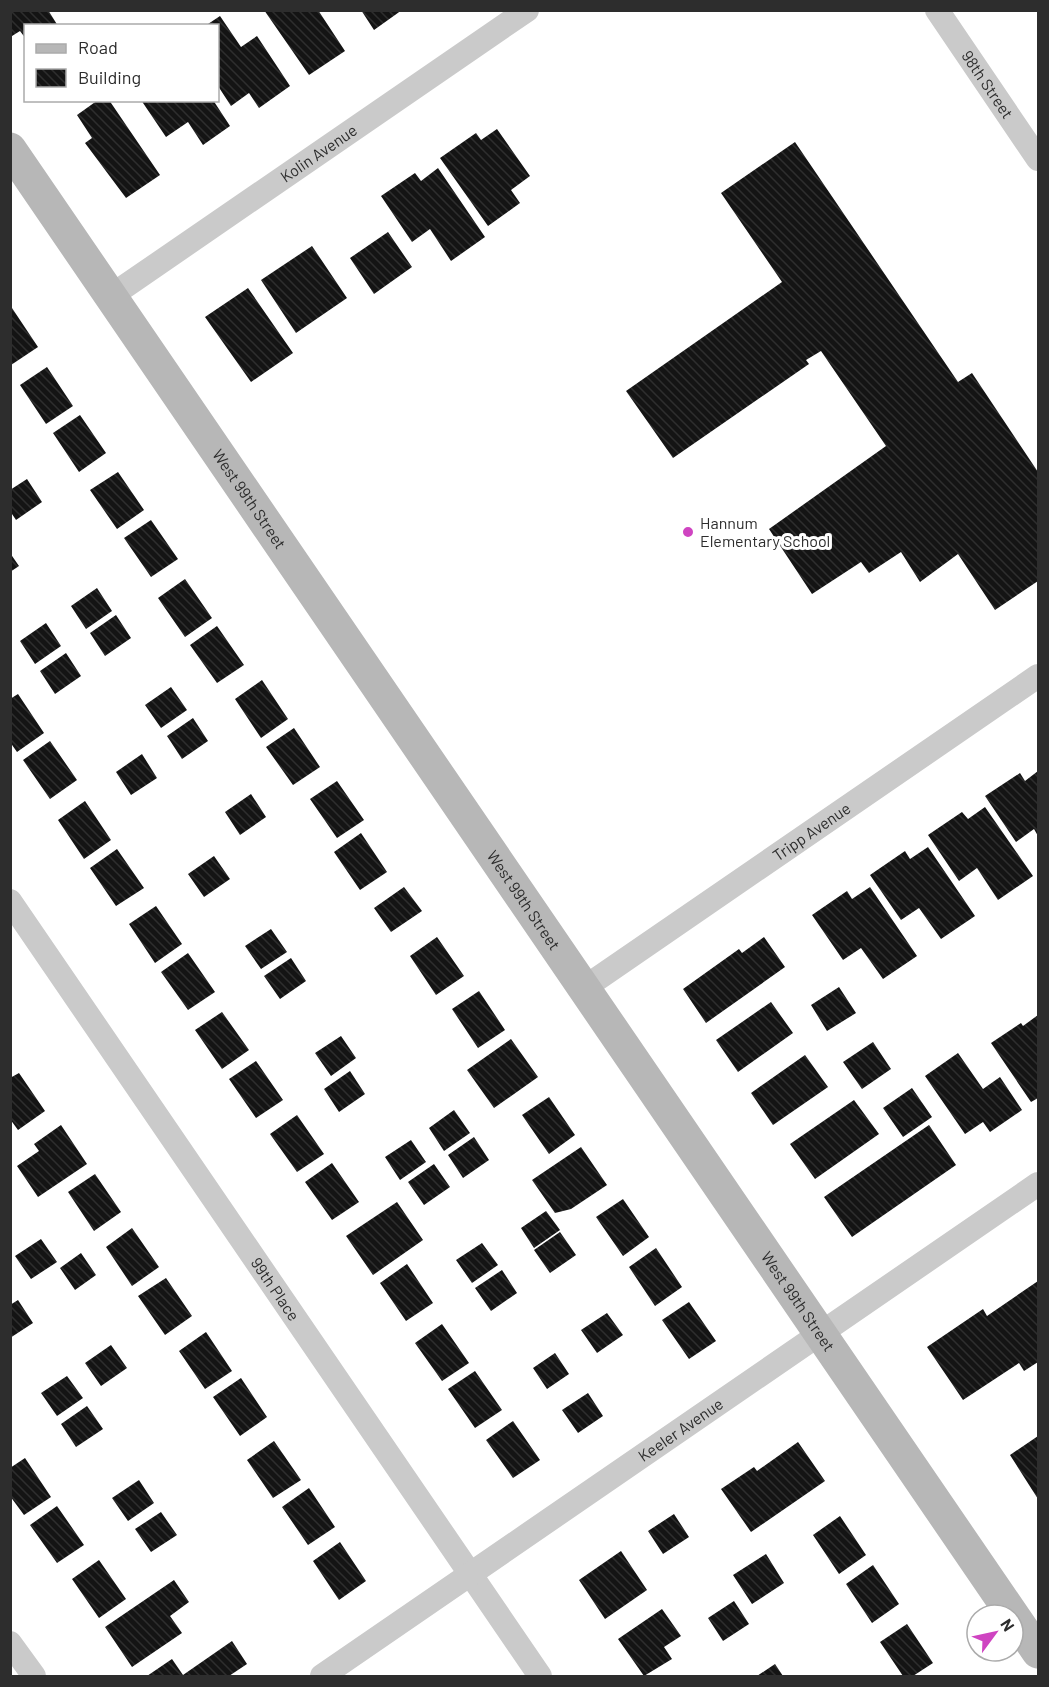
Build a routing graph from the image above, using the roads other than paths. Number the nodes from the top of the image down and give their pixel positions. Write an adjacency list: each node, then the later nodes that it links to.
1 (527, 10): 5 (street, Kolin Avenue)
2 (937, 10): 4 (street, 98th Street)
3 (10, 149): 5 (street, West 99th Street)
4 (1038, 159)
5 (111, 296): 8 (street, West 99th Street)
6 (1038, 676): 8 (street, Tripp Avenue)
7 (10, 901): 11 (street, 99th Place)
8 (584, 988): 10 (street, West 99th Street)
9 (1038, 1184): 10 (street, Keeler Avenue)
10 (821, 1333): 11 (street, Keeler Avenue); 13 (street, West 99th Street)
11 (471, 1574): 15 (street, Keeler Avenue); 16 (street, 99th Place)
12 (10, 1643): 14 (street)
13 (1038, 1652)
14 (34, 1677)
15 (322, 1677)
16 (540, 1677)

